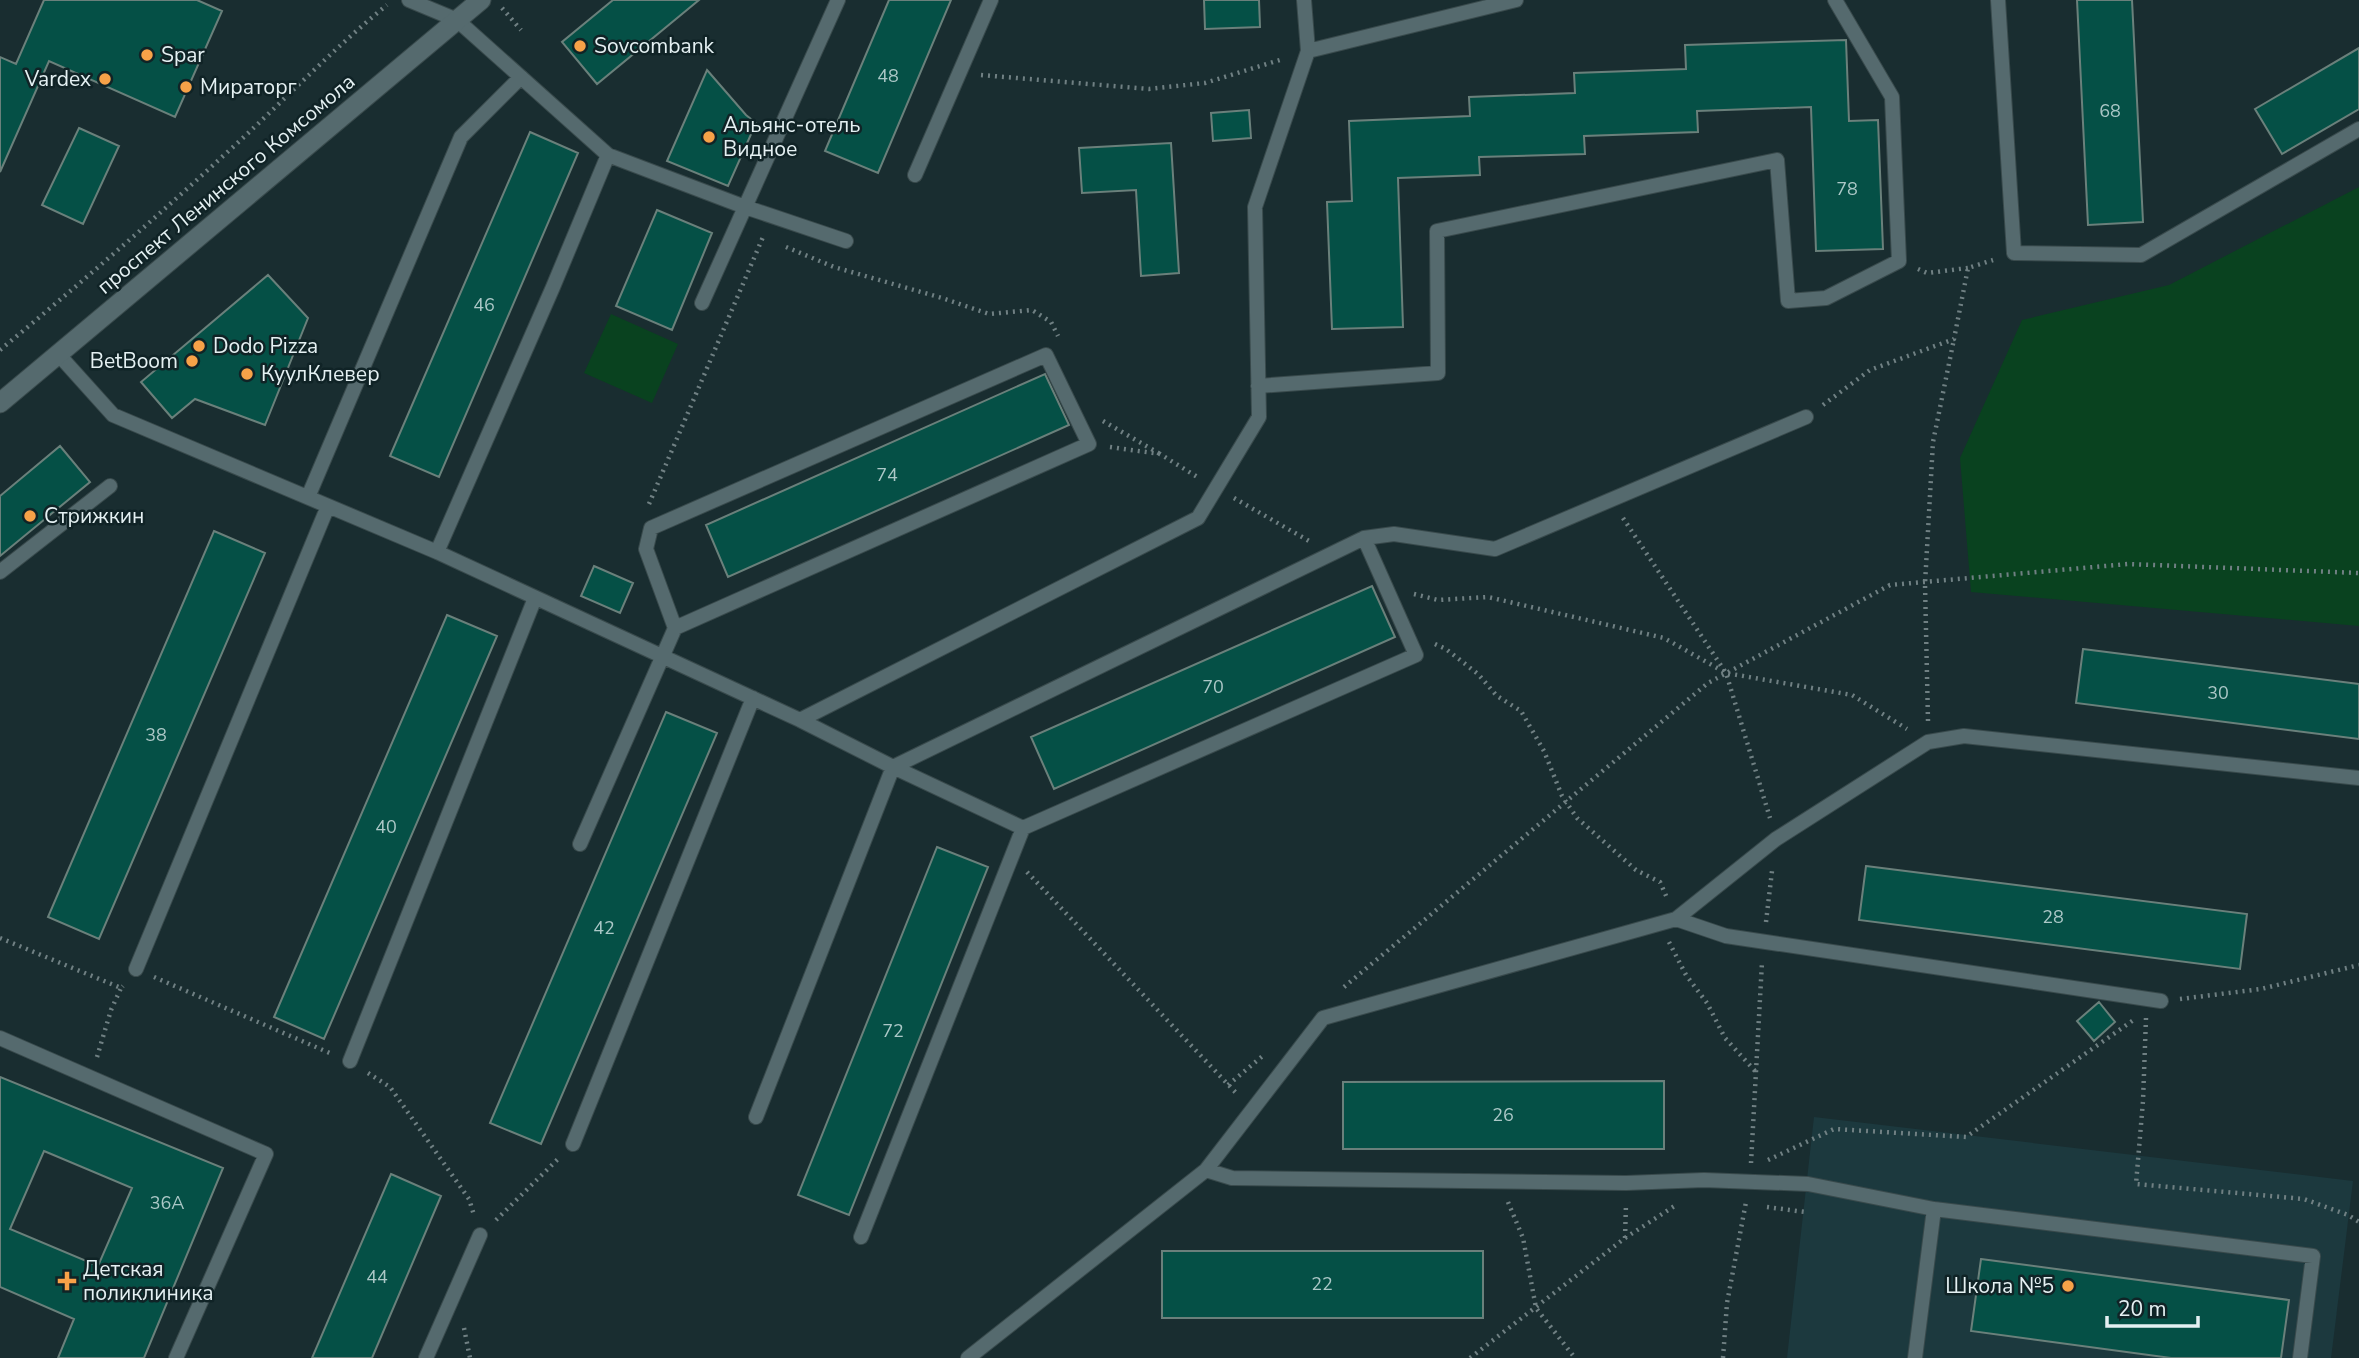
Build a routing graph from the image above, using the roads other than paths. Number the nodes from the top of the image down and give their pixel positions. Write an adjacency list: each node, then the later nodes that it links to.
1 (409, 0): 9 (lane)
2 (481, 0): 9 (main road, проспект Ленинского Комсомола)
3 (838, 0): 15 (lane)
4 (991, 0): 14 (lane)
5 (1304, 0): 10 (lane)
6 (1516, 0): 10 (lane)
7 (1835, 0): 19 (lane)
8 (1998, 0): 12 (lane)
9 (457, 20): 11 (lane); 18 (main road, проспект Ленинского Комсомола)
10 (1308, 51): 19 (lane)
11 (521, 77): 13 (lane); 23 (lane)
12 (2359, 129)
13 (608, 155): 15 (lane); 26 (lane)
14 (915, 175)
15 (745, 207): 16 (lane); 17 (lane)
16 (846, 241)
17 (702, 303)
18 (59, 355): 20 (main road, проспект Ленинского Комсомола); 23 (lane)
19 (1258, 387): 32 (lane)
20 (0, 403)
21 (1806, 417): 25 (lane)
22 (110, 486): 27 (lane)
23 (308, 497): 24 (lane)
24 (328, 506): 26 (lane); 38 (lane)
25 (1364, 538): 33 (lane); 35 (lane)
26 (437, 552): 28 (lane)
27 (0, 572)
28 (535, 598): 30 (lane); 41 (lane)
29 (675, 628): 29 (lane); 30 (lane)
30 (662, 656): 31 (lane); 36 (lane)
31 (753, 698): 32 (lane); 43 (lane)
32 (800, 720): 33 (lane)
33 (893, 767): 35 (lane); 42 (lane)
34 (2359, 778): 37 (lane)
35 (1023, 828): 47 (lane)
36 (580, 844)
37 (1676, 919): 39 (lane); 44 (lane)
38 (136, 969)
39 (2161, 1001)
40 (0, 1038): 49 (lane)
41 (350, 1061)
42 (756, 1117)
43 (573, 1144)
44 (1206, 1170): 45 (lane); 48 (lane)
45 (1934, 1209): 51 (lane); 52 (lane)
46 (480, 1235): 50 (lane)
47 (861, 1237)
48 (973, 1357)
49 (176, 1358)
50 (426, 1358)
51 (1915, 1358)
52 (2300, 1358)

